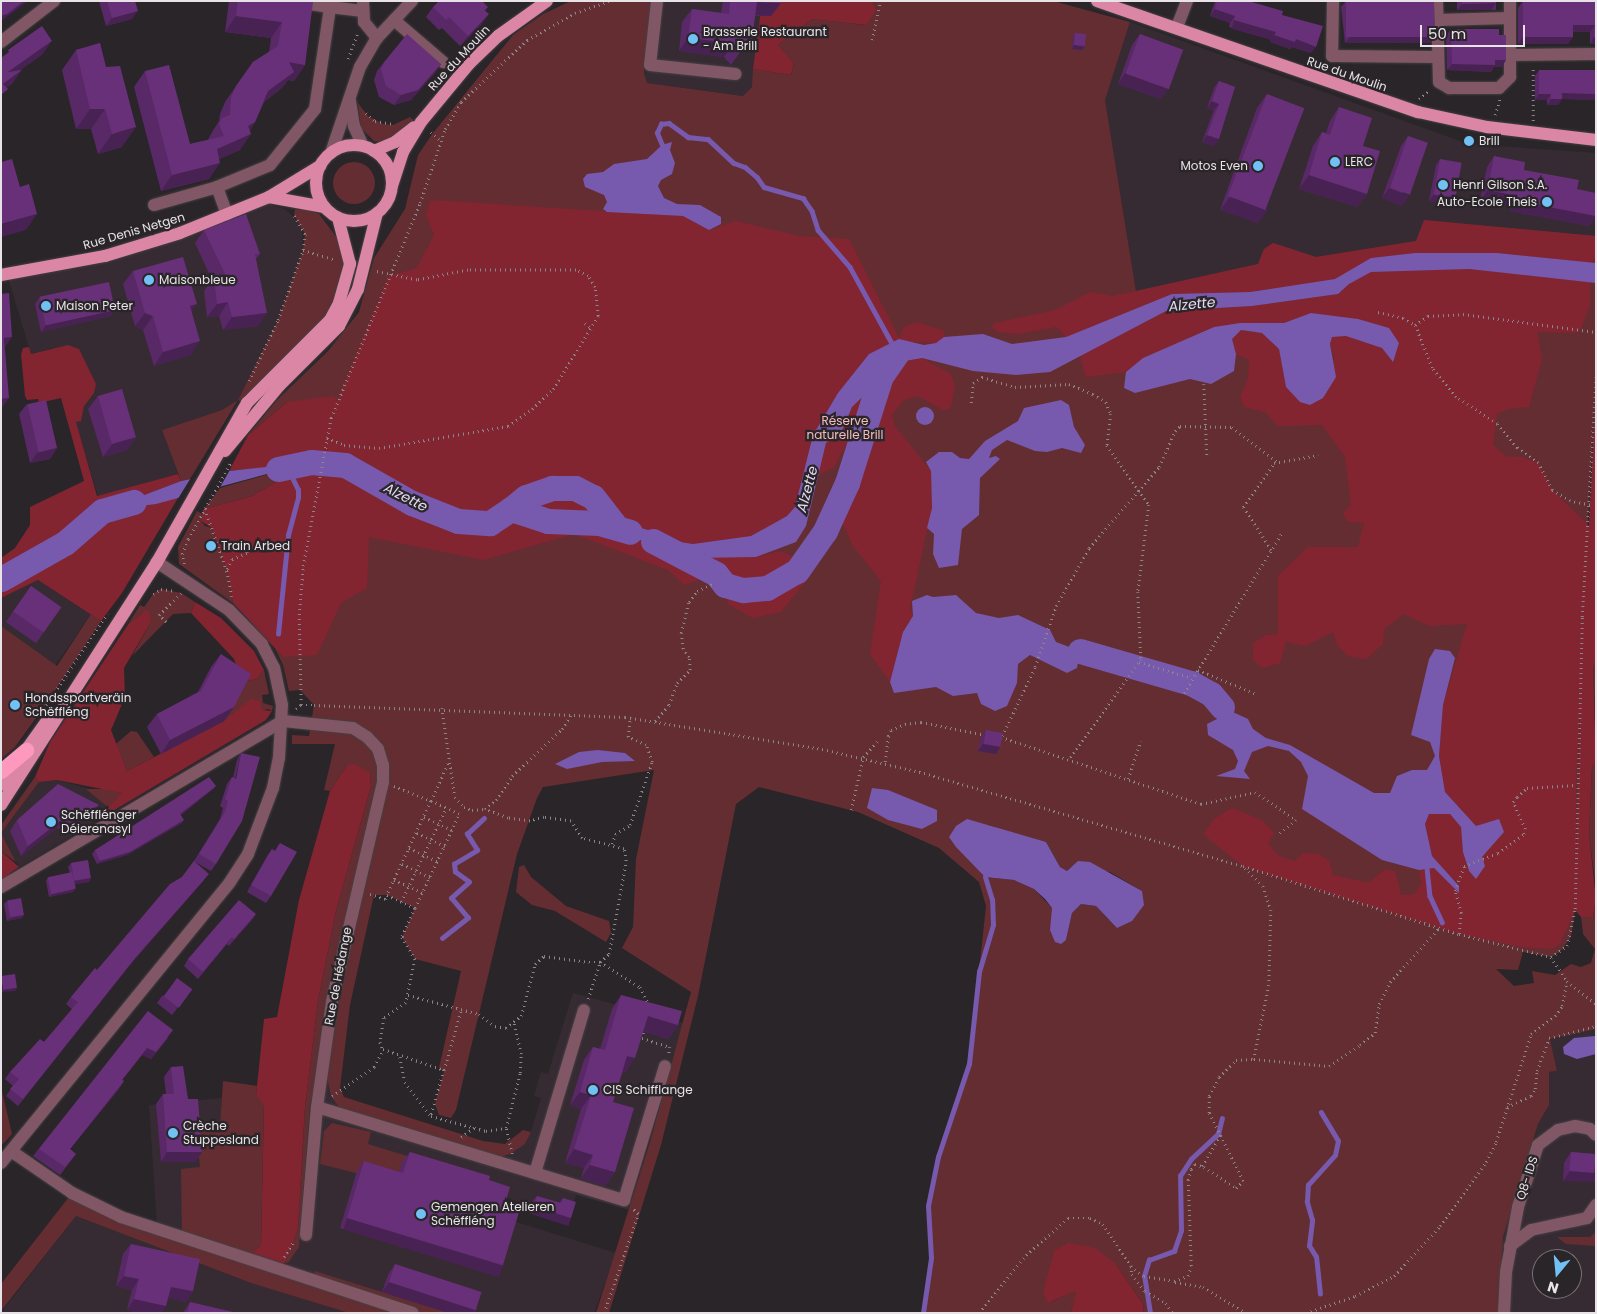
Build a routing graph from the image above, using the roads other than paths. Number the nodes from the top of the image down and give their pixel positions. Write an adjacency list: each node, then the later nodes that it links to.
1 (54, 1): 18 (street)
2 (291, 1): 11 (street)
3 (412, 1): 14 (street)
4 (547, 1): 25 (main road, Rue du Moulin)
5 (657, 1): 23 (street)
6 (1097, 1): 16 (main road, Rue du Moulin)
7 (1187, 1): 16 (street)
8 (1333, 1): 21 (street)
9 (1437, 1): 15 (street)
10 (1510, 1): 13 (street)
11 (330, 7): 12 (street); 31 (street)
12 (364, 12): 17 (street)
13 (1510, 18): 15 (street); 20 (street)
14 (394, 20): 17 (street); 22 (street)
15 (1437, 20): 21 (street)
16 (1177, 27): 26 (main road, Rue du Moulin)
17 (378, 38): 24 (street)
18 (1, 42)
19 (1596, 54): 20 (street)
20 (1510, 55): 21 (street)
21 (1438, 57)
22 (443, 62)
23 (736, 74)
24 (350, 98): 27 (street); 28 (street)
25 (421, 122): 27 (main road); 30 (main road)
26 (1596, 140)
27 (368, 148): 28 (main road); 30 (main road)
28 (331, 153): 29 (main road)
29 (320, 166): 32 (main road, Rue Denis Netgen); 34 (main road)
30 (392, 186): 35 (main road)
31 (217, 187): 33 (street); 36 (street)
32 (269, 197): 34 (main road); 36 (main road, Rue Denis Netgen)
33 (154, 205)
34 (324, 207): 37 (main road)
35 (377, 213): 37 (main road); 39 (main road)
36 (228, 214): 38 (main road, Rue Denis Netgen)
37 (338, 218): 39 (main road)
38 (1, 275)
39 (213, 467): 40 (main road)
40 (157, 562): 41 (main road); 42 (street)
41 (107, 640): 43 (main road); 46 (main road)
42 (282, 721): 47 (street); 50 (street, Rue de Hédange); 52 (street)
43 (26, 750): 44 (highway); 45 (main road)
44 (1, 771)
45 (1, 784)
46 (1, 805)
47 (1, 887)
48 (584, 1010): 54 (street)
49 (665, 1066): 54 (street)
50 (316, 1107): 54 (street); 56 (street, Rue de Hédange)
51 (1596, 1135): 57 (street, Q8- IDS)
52 (11, 1151): 53 (street); 58 (street)
53 (1, 1163)
54 (535, 1173)
55 (1596, 1205): 57 (street)
56 (306, 1235)
57 (1510, 1246): 59 (street, Q8- IDS)
58 (413, 1313)
59 (1504, 1313)

